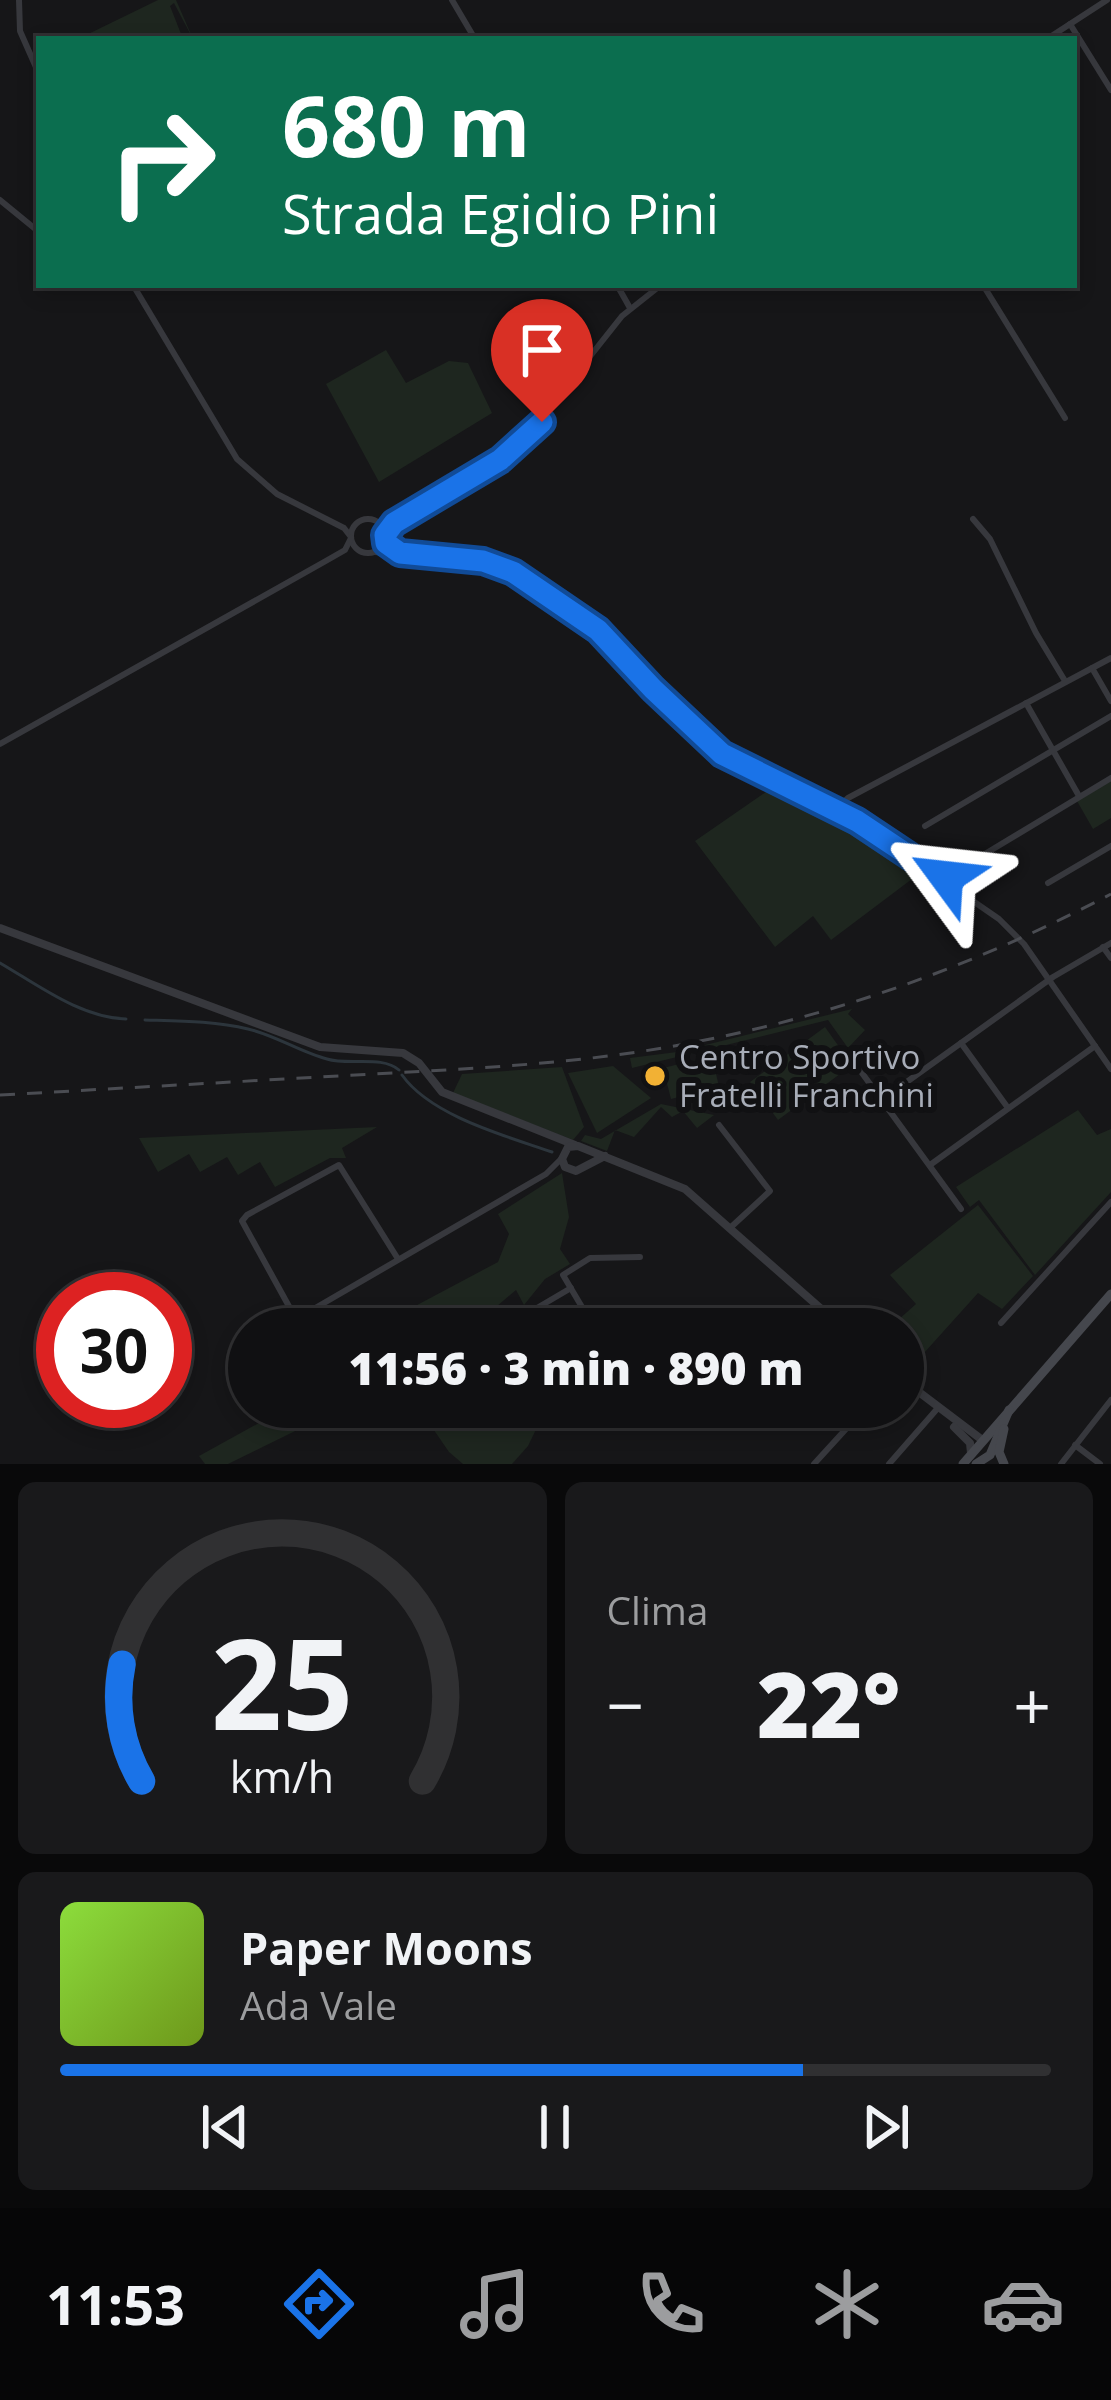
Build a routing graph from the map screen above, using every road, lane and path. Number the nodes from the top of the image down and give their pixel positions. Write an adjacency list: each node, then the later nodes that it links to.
1 (19, 0): 7 (street)
2 (452, 0): 5 (street)
3 (1107, 0): 4 (street)
4 (1070, 24): 6 (street); 8 (street)
5 (473, 36)
6 (1052, 36)
7 (36, 69)
8 (1111, 90)
9 (0, 200): 10 (street)
10 (36, 230)
11 (135, 288): 21 (street)
12 (619, 288): 15 (street)
13 (657, 288): 15 (street)
14 (985, 288): 16 (street)
15 (630, 308): 17 (street)
16 (1065, 418)
17 (413, 511): 19 (street); 23 (street)
18 (973, 519): 30 (street)
19 (372, 520): 20 (street); 23 (street)
20 (361, 521): 21 (street); 22 (street)
21 (336, 524): 22 (street)
22 (351, 537): 25 (street); 27 (street)
23 (384, 537): 24 (street); 26 (street)
24 (375, 551): 25 (street); 26 (street)
25 (364, 553): 27 (street)
26 (399, 553): 38 (street)
27 (323, 562): 34 (street)
28 (1111, 658): 29 (street)
29 (1092, 668): 30 (street); 31 (street)
30 (1064, 681): 32 (street)
31 (1111, 701)
32 (1026, 703): 35 (street); 38 (street)
33 (1111, 716): 35 (street)
34 (0, 744)
35 (1053, 750): 37 (street); 39 (street)
36 (1111, 778): 37 (street)
37 (1079, 796): 41 (street)
38 (836, 809): 41 (street)
39 (925, 826)
40 (1111, 846): 42 (street)
41 (944, 879): 46 (street)
42 (1048, 883)
43 (0, 928): 54 (street)
44 (1107, 945): 45 (street); 46 (street)
45 (1111, 958)
46 (1049, 980): 47 (street); 48 (street)
47 (962, 1042): 51 (street); 52 (street)
48 (1095, 1046): 50 (street); 52 (street)
49 (847, 1051): 51 (street)
50 (1111, 1069)
51 (884, 1099): 59 (street)
52 (1008, 1108): 59 (street)
53 (719, 1125): 64 (street)
54 (525, 1126): 55 (street); 57 (street)
55 (578, 1146): 56 (street); 57 (street); 58 (street)
56 (605, 1156): 58 (street); 64 (street)
57 (562, 1157): 60 (street); 61 (street)
58 (585, 1165): 60 (street)
59 (930, 1165): 63 (street)
60 (570, 1170): 61 (street)
61 (546, 1173): 66 (street)
62 (1111, 1202): 74 (street)
63 (961, 1209)
64 (730, 1228): 69 (street)
65 (640, 1258): 67 (street)
66 (398, 1259): 66 (street)
67 (571, 1288): 70 (street); 71 (street)
68 (1111, 1294): 78 (main road)
69 (816, 1305): 72 (street); 73 (street)
70 (537, 1308)
71 (583, 1308)
72 (811, 1308)
73 (820, 1308)
74 (1001, 1323)
75 (924, 1398): 77 (street)
76 (1110, 1401): 81 (street)
77 (937, 1409): 80 (street); 83 (street); 85 (street)
78 (1009, 1412): 80 (main road); 82 (main road); 87 (main road)
79 (847, 1428): 84 (street)
80 (981, 1439): 82 (main road); 83 (main road)
81 (1075, 1445): 88 (street); 89 (street)
82 (992, 1449): 83 (main road); 87 (street)
83 (976, 1459): 86 (main road); 87 (street)
84 (814, 1464)
85 (890, 1464)
86 (963, 1464)
87 (1000, 1464)
88 (1061, 1464)
89 (1100, 1464)

